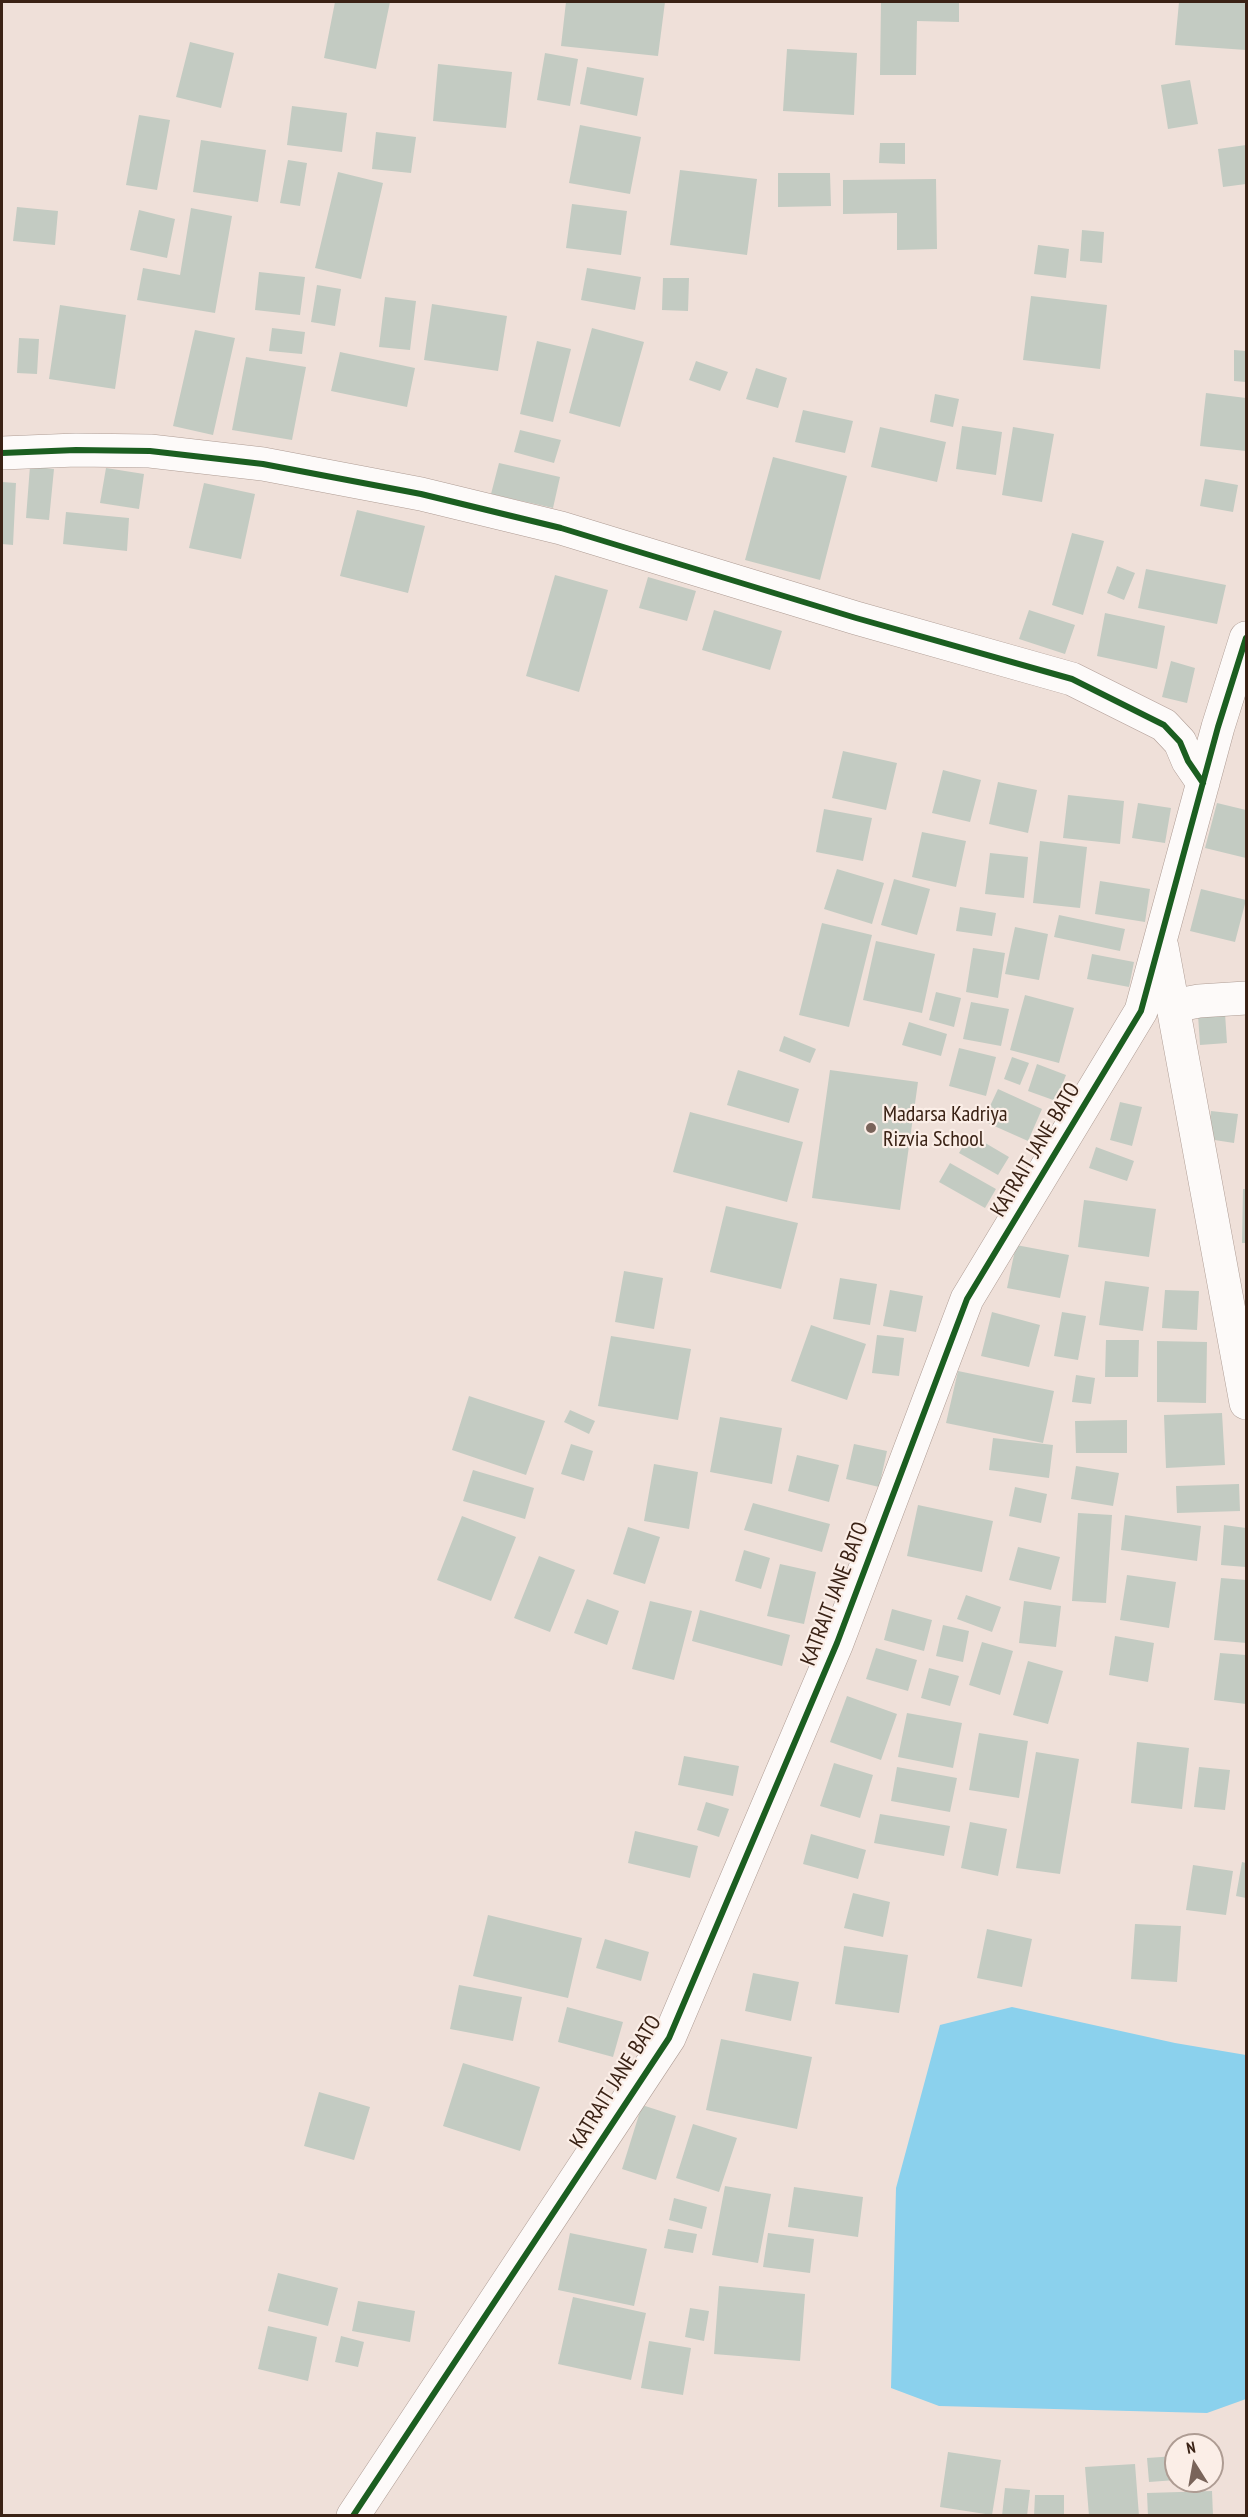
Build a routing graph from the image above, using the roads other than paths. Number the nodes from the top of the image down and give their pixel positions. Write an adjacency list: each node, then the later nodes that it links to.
1 (2, 453): 3 (street)
2 (1246, 638): 3 (street, KATRAIT JANE BATO)
3 (1203, 783): 4 (street, KATRAIT JANE BATO)
4 (1161, 940): 6 (street); 8 (street, KATRAIT JANE BATO)
5 (1246, 998): 6 (street)
6 (1173, 1006): 7 (street)
7 (1246, 1403)
8 (353, 2516)

